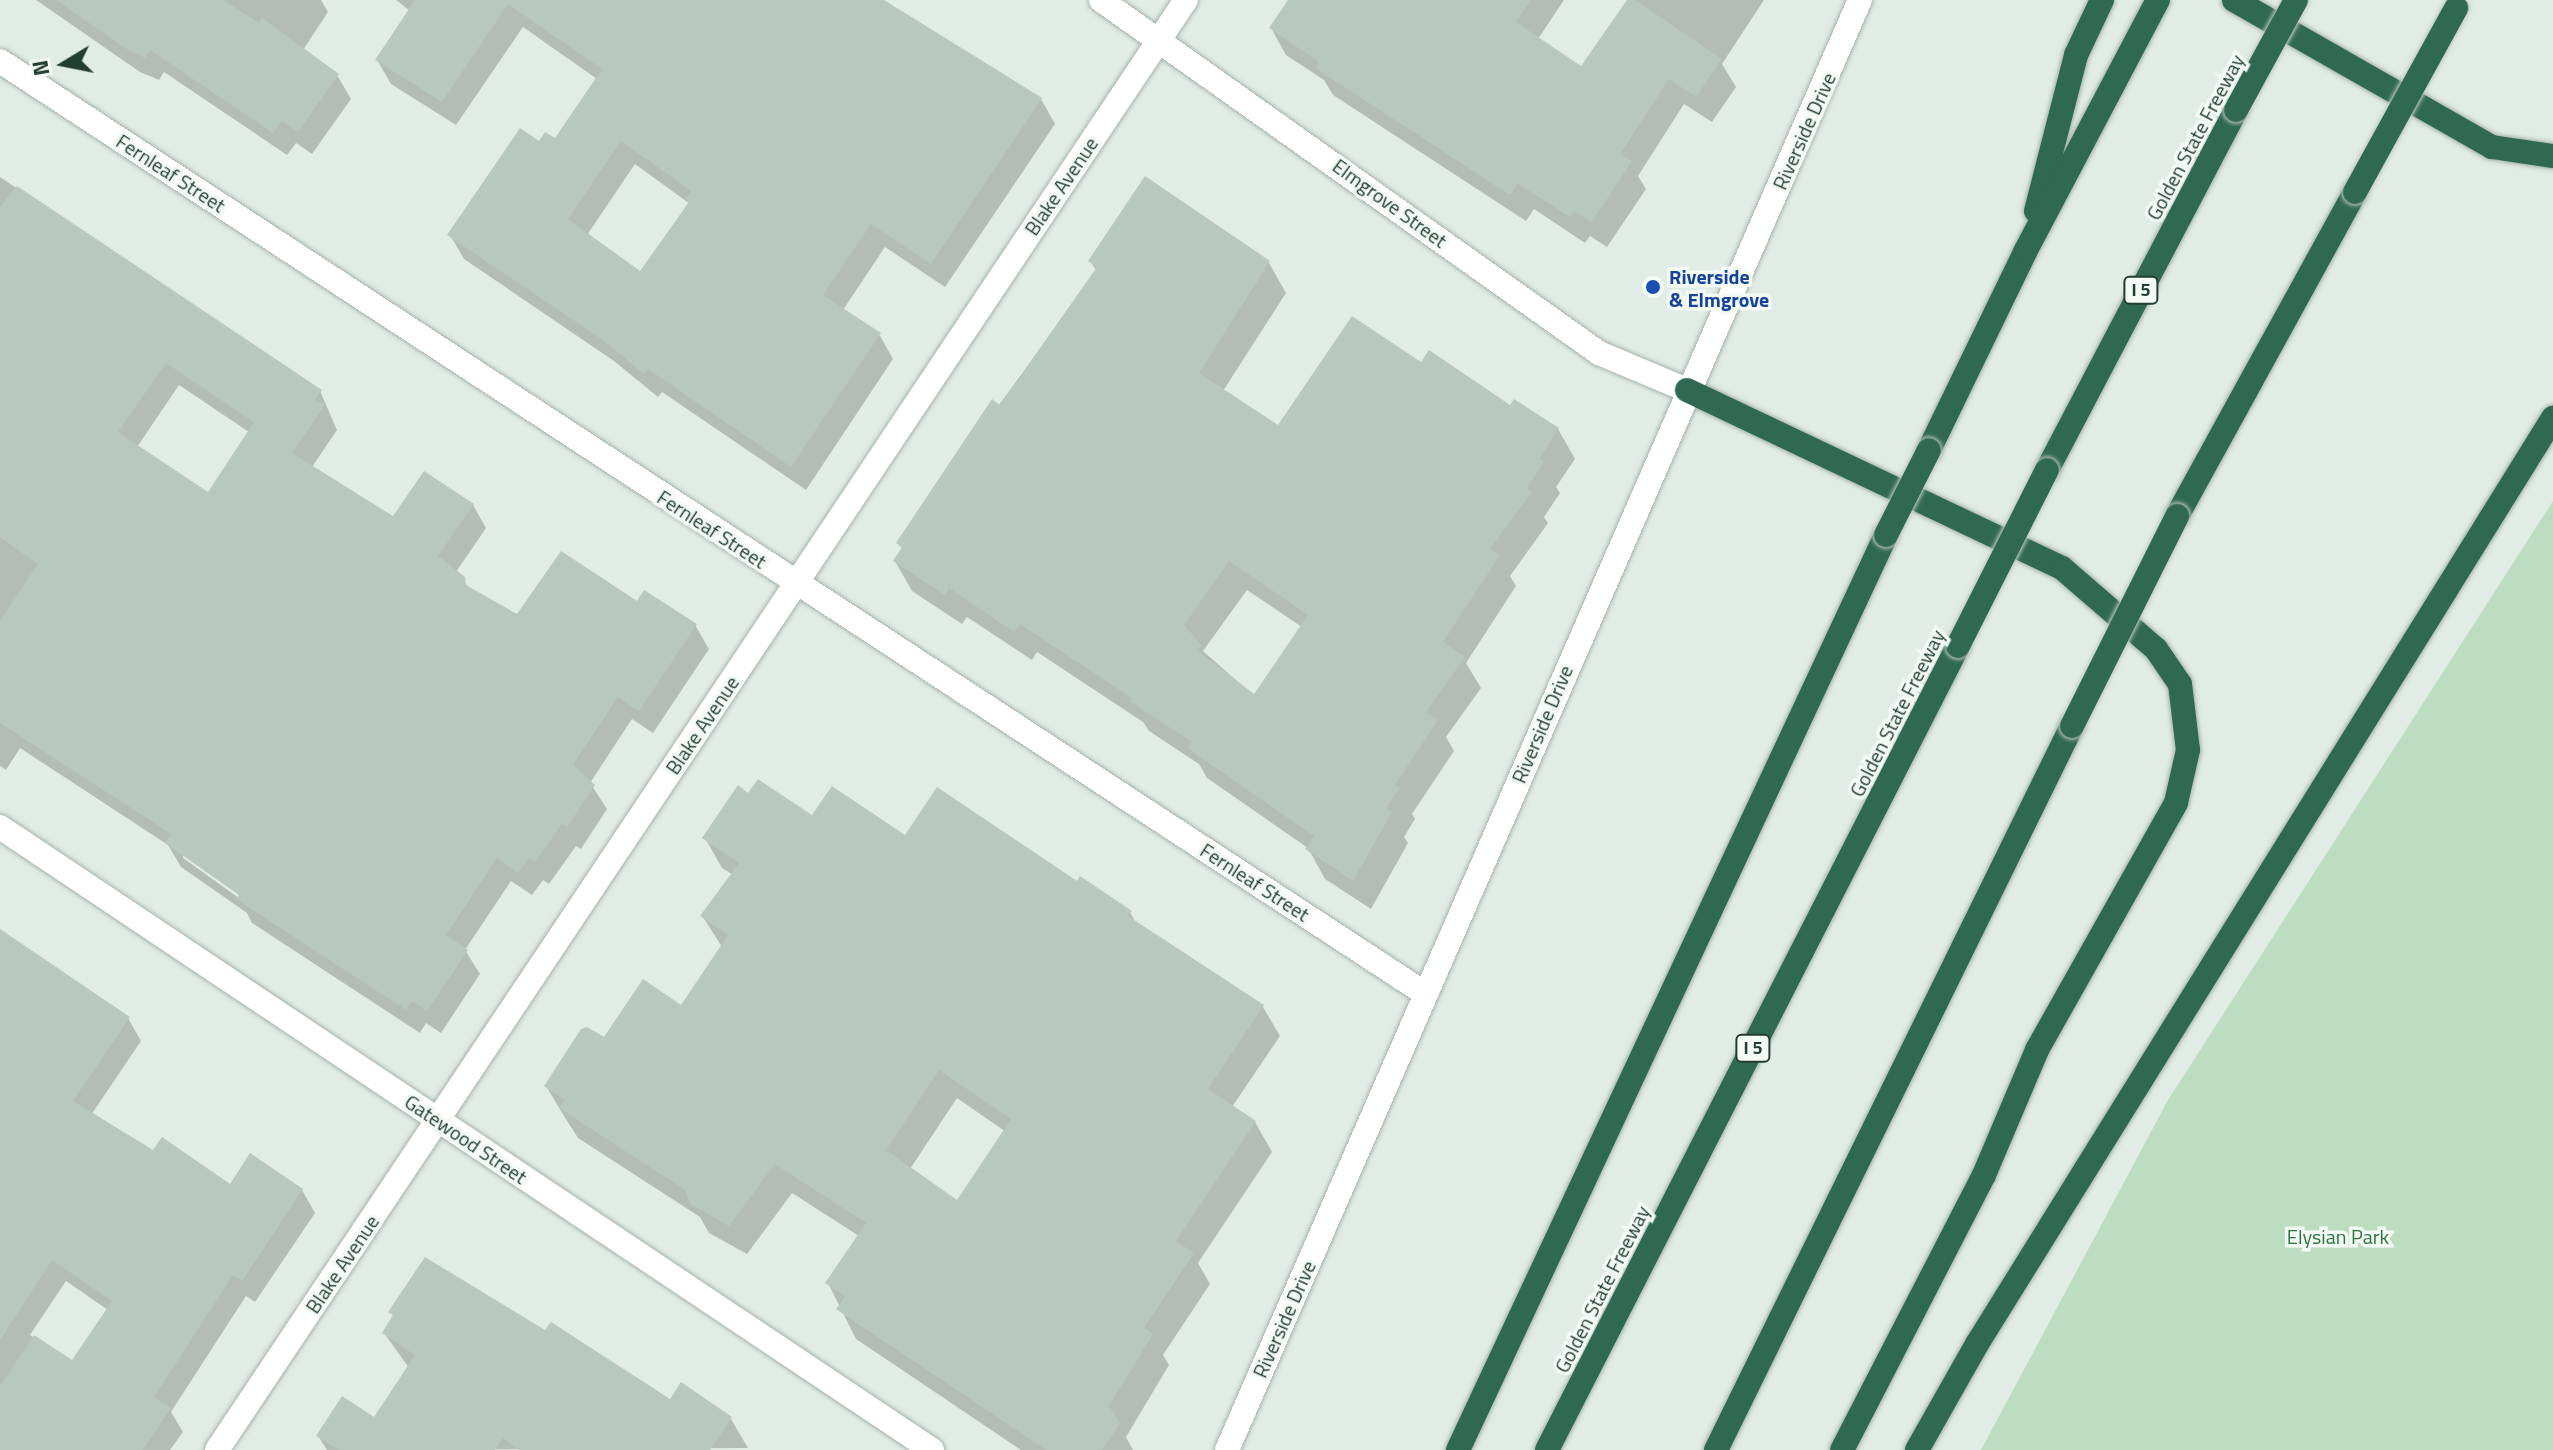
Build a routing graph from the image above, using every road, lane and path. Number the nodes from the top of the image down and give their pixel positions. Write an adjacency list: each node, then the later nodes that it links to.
1 (1101, 0): 9 (street, Elmgrove Street)
2 (1186, 0): 9 (street, Blake Avenue)
3 (1860, 0): 13 (street, Riverside Drive)
4 (2102, 0): 12 (highway)
5 (2234, 0): 11 (highway)
6 (2296, 0): 23 (highway, Golden State Freeway / I 5, bridge)
7 (2458, 4): 24 (highway, bridge)
8 (2154, 7): 12 (highway)
9 (1160, 38): 13 (street, Elmgrove Street); 15 (street, Blake Avenue)
10 (0, 61): 15 (street, Fernleaf Street)
11 (2553, 156)
12 (2025, 252): 22 (highway, bridge)
13 (1687, 390): 17 (street, Riverside Drive); 25 (highway)
14 (2553, 418): 26 (highway)
15 (796, 584): 17 (street, Fernleaf Street); 18 (street, Blake Avenue)
16 (0, 827): 18 (street, Gatewood Street)
17 (1426, 994): 21 (street, Riverside Drive)
18 (438, 1121): 19 (street, Blake Avenue); 20 (street, Gatewood Street)
19 (217, 1450)
20 (932, 1450)
21 (1227, 1450)
22 (1458, 1450)
23 (1547, 1450)
24 (1716, 1450)
25 (1842, 1450)
26 (1917, 1450)

